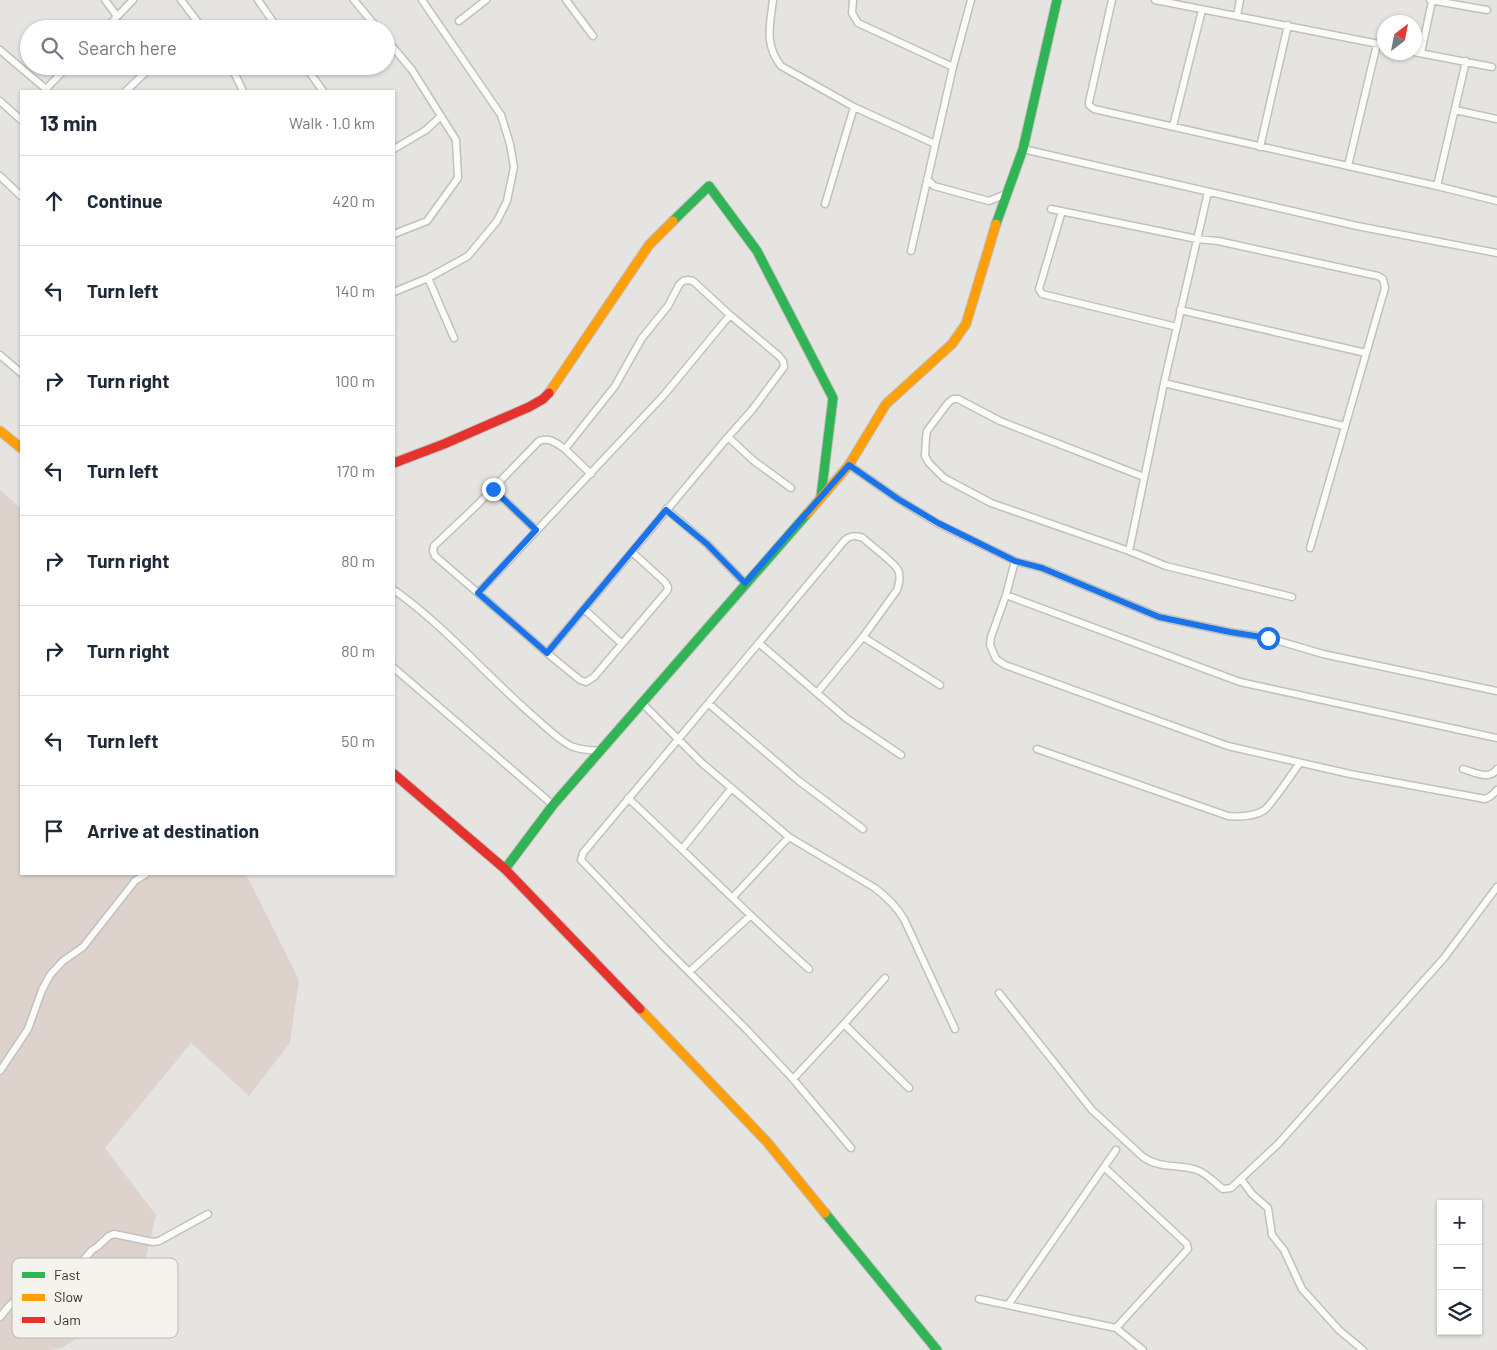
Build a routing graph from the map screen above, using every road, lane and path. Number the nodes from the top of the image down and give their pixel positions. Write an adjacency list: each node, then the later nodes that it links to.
1 (105, 0): 19 (street)
2 (133, 0): 19 (street)
3 (181, 0): 22 (street)
4 (258, 0): 23 (street)
5 (354, 0): 24 (street)
6 (422, 0): 72 (street)
7 (486, 0): 25 (street)
8 (566, 0): 27 (street)
9 (773, 0): 47 (street)
10 (853, 0): 37 (street)
11 (972, 0): 37 (street)
12 (1057, 0): 56 (street)
13 (1112, 0): 52 (street)
14 (1155, 0): 17 (street)
15 (1240, 0): 20 (street)
16 (1431, 0): 18 (street); 28 (street)
17 (1202, 10): 20 (street); 52 (street)
18 (1487, 10)
19 (117, 16): 21 (street)
20 (1237, 16): 26 (street)
21 (113, 20)
22 (196, 20)
23 (272, 20)
24 (371, 20)
25 (459, 21)
26 (1288, 25): 29 (street); 54 (street)
27 (593, 36)
28 (1422, 36)
29 (1377, 44)
30 (0, 50): 36 (street)
31 (395, 50): 49 (street)
32 (1422, 53): 34 (street)
33 (1377, 60): 57 (street)
34 (1466, 61): 35 (street); 48 (street)
35 (1492, 66)
36 (20, 67)
37 (953, 67): 53 (street)
38 (29, 75): 39 (street)
39 (59, 75)
40 (143, 75): 43 (street)
41 (235, 75): 44 (street)
42 (311, 75): 45 (street)
43 (127, 90)
44 (243, 90)
45 (322, 90)
46 (0, 101): 50 (street)
47 (854, 107): 53 (street); 65 (street)
48 (1455, 110): 51 (street); 60 (street)
49 (440, 116): 55 (street); 68 (street)
50 (20, 119)
51 (1497, 119)
52 (1173, 126): 54 (street)
53 (936, 144): 59 (street)
54 (1260, 147): 57 (street)
55 (395, 148)
56 (1023, 148): 61 (street); 62 (street)
57 (1348, 166): 60 (street)
58 (0, 176): 63 (street)
59 (927, 179): 62 (street); 70 (street)
60 (1437, 186): 64 (street)
61 (1208, 192): 69 (street); 71 (street)
62 (1006, 194): 88 (street)
63 (20, 195)
64 (1497, 202)
65 (825, 204)
66 (1051, 209): 67 (street)
67 (1062, 211): 69 (street); 76 (street)
68 (395, 234)
69 (1196, 239): 74 (street); 78 (street)
70 (911, 251)
71 (1497, 253)
72 (428, 278): 73 (street); 77 (street)
73 (395, 292)
74 (1180, 310): 76 (street); 78 (street)
75 (730, 315): 84 (street); 86 (street); 89 (street)
76 (1177, 327): 81 (street)
77 (454, 338)
78 (1366, 353): 82 (street)
79 (0, 355): 80 (street)
80 (20, 372)
81 (1164, 383): 82 (street); 90 (street)
82 (1344, 426): 96 (street)
83 (0, 431): 85 (street)
84 (728, 437): 91 (street); 94 (street)
85 (20, 447)
86 (565, 449): 89 (street); 92 (street)
87 (395, 463): 93 (street)
88 (849, 465): 93 (street); 99 (street)
89 (590, 474): 95 (street)
90 (1144, 477): 97 (street); 97 (street)
91 (791, 488)
92 (493, 489): 95 (street); 102 (street)
93 (821, 497): 100 (street)
94 (666, 510): 98 (street); 100 (street)
95 (536, 530): 102 (street)
96 (1310, 548)
97 (1129, 551): 104 (street)
98 (632, 552): 105 (street); 107 (street)
99 (1015, 561): 103 (street); 112 (street)
100 (745, 583): 114 (street)
101 (395, 591): 119 (street)
102 (478, 593): 109 (street)
103 (1006, 595): 116 (street); 121 (street)
104 (1292, 597)
105 (584, 609): 107 (street); 109 (street)
106 (863, 637): 108 (street); 111 (street); 113 (street)
107 (622, 644): 109 (street)
108 (760, 644): 113 (street); 115 (street)
109 (547, 653)
110 (395, 669): 128 (street)
111 (940, 685)
112 (1497, 691)
113 (817, 693): 120 (street)
114 (642, 703): 117 (street); 119 (street)
115 (708, 704): 117 (street); 129 (street)
116 (1497, 738)
117 (678, 740): 125 (street); 127 (street)
118 (1037, 749): 121 (street)
119 (601, 751): 128 (street)
120 (901, 755)
121 (1300, 763): 126 (street)
122 (1463, 769): 123 (street)
123 (1497, 770)
124 (395, 775): 132 (street)
125 (732, 789): 130 (street); 131 (street)
126 (1497, 790)
127 (628, 798): 131 (street); 138 (street)
128 (553, 805): 132 (street)
129 (863, 830)
130 (789, 837): 135 (street); 142 (street)
131 (682, 849): 135 (street)
132 (505, 870): 157 (street)
133 (145, 875): 143 (street)
134 (1497, 887): 149 (street)
135 (733, 897): 136 (street)
136 (750, 916): 137 (street); 138 (street)
137 (809, 969)
138 (688, 972): 144 (street)
139 (885, 978): 141 (street)
140 (999, 993): 149 (street)
141 (844, 1024): 144 (street); 145 (street)
142 (956, 1029)
143 (0, 1071)
144 (793, 1079): 146 (street)
145 (910, 1088)
146 (851, 1148)
147 (1116, 1150): 148 (street)
148 (1104, 1167): 154 (street); 156 (street)
149 (1241, 1179): 159 (street)
150 (208, 1214): 151 (street)
151 (85, 1258)
152 (979, 1300): 154 (street)
153 (12, 1303): 155 (street)
154 (1008, 1305): 156 (street)
155 (0, 1317)
156 (1116, 1328): 158 (street)
157 (937, 1350)
158 (1143, 1350)
159 (1363, 1350)

